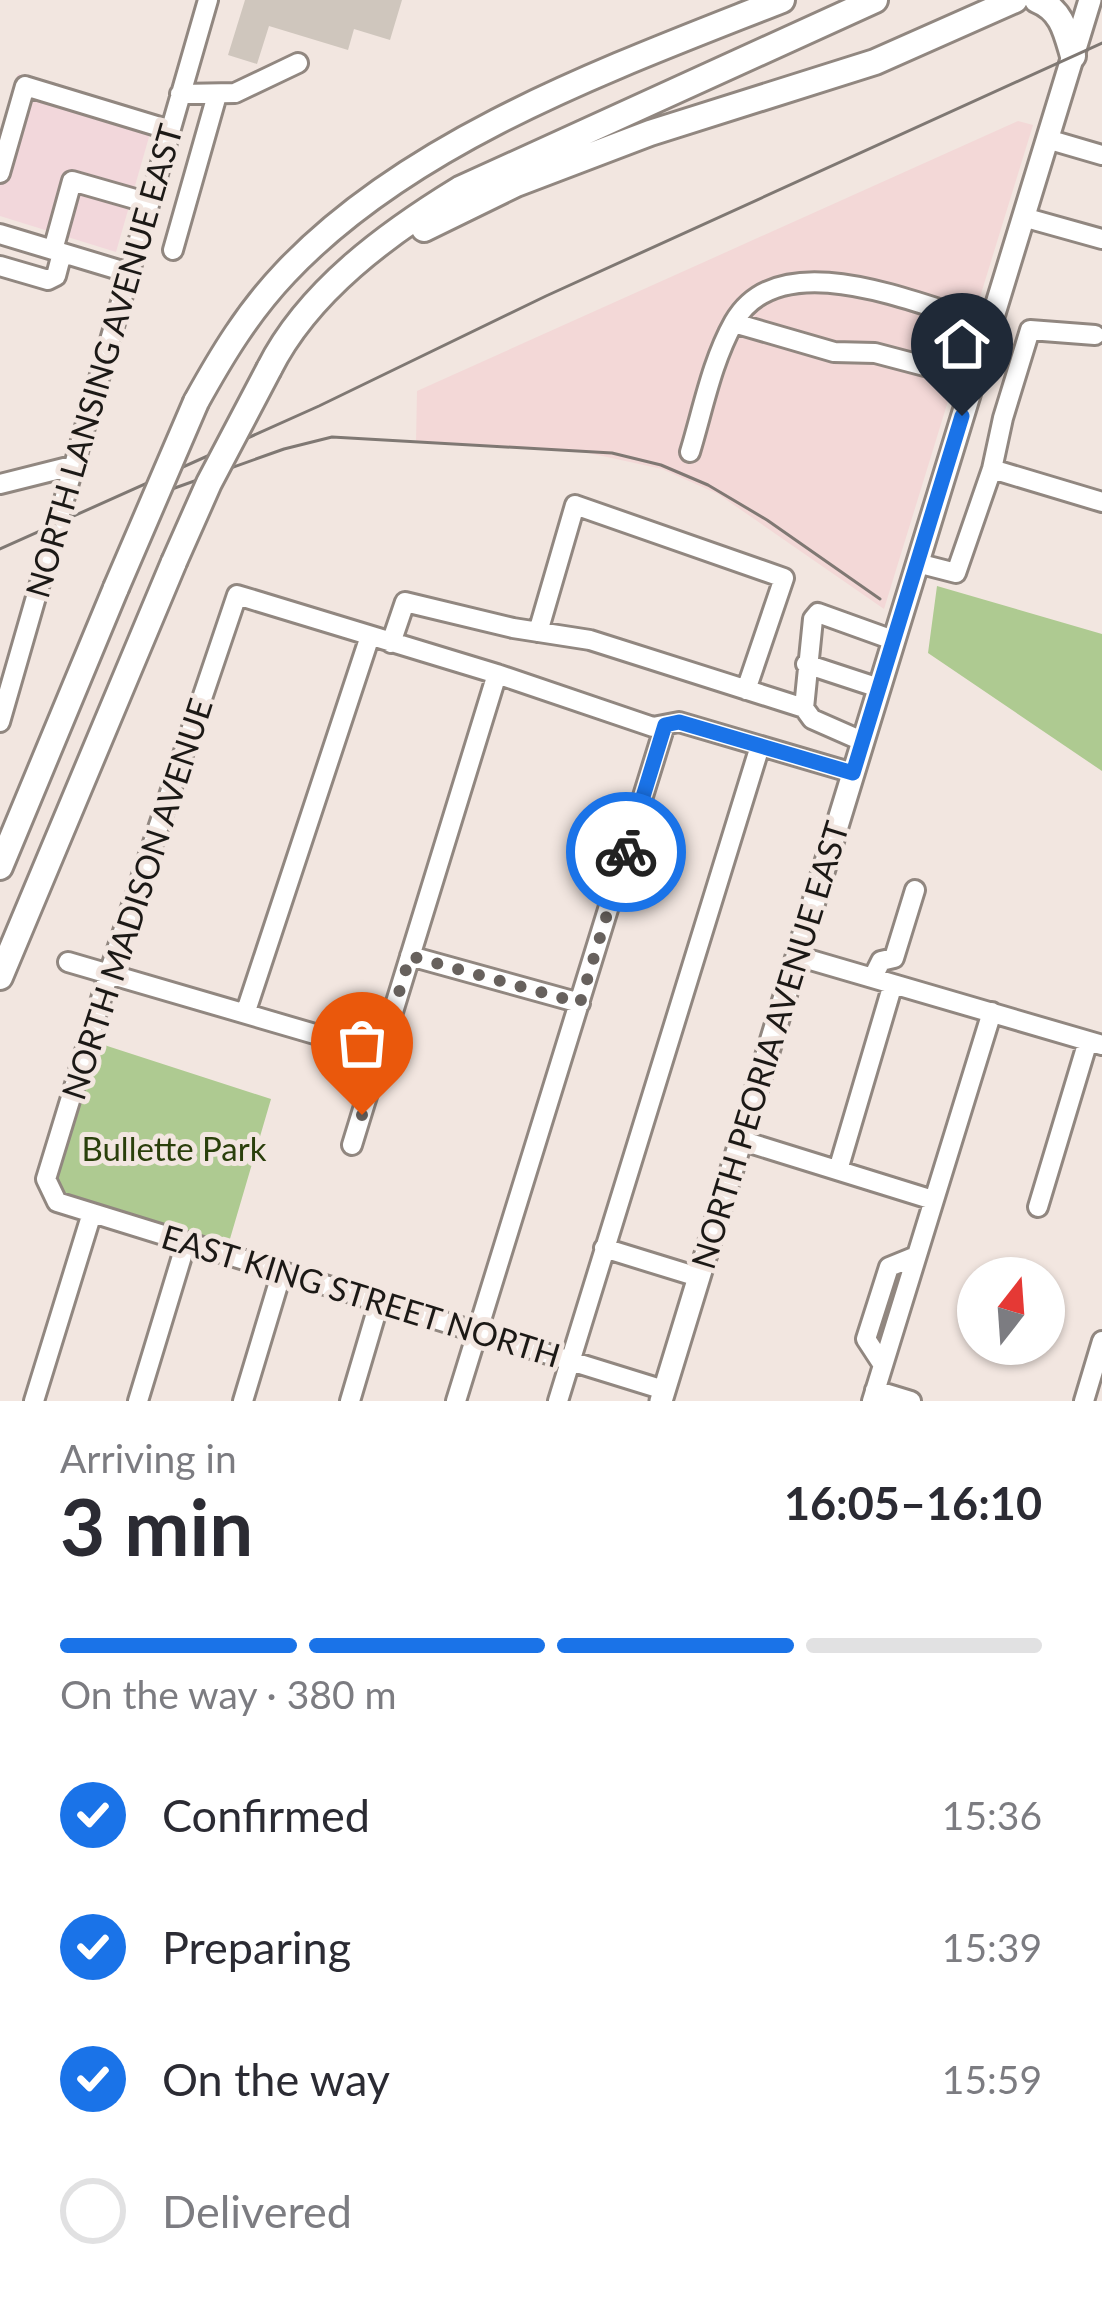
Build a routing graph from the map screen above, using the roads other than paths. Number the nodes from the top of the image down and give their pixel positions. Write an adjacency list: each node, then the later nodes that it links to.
1 (208, 0): 11 (street, NORTH LANSING AVENUE EAST)
2 (755, 0): 8 (highway)
3 (782, 0): 8 (highway)
4 (875, 0): 24 (highway)
5 (1015, 0): 24 (highway)
6 (1037, 0): 9 (highway)
7 (1090, 0): 9 (main road, NORTH PEORIA AVENUE EAST)
8 (693, 35): 50 (highway, bridge)
9 (1073, 56): 14 (main road, NORTH PEORIA AVENUE EAST)
10 (298, 63): 12 (street)
11 (180, 94): 12 (street); 13 (street, NORTH LANSING AVENUE EAST)
12 (218, 95): 21 (street)
13 (170, 130): 16 (street); 17 (street, NORTH LANSING AVENUE EAST)
14 (1047, 139): 15 (street); 18 (main road, NORTH PEORIA AVENUE EAST)
15 (1102, 155)
16 (0, 173)
17 (149, 203): 22 (street); 25 (street, NORTH LANSING AVENUE EAST)
18 (1023, 217): 20 (street); 27 (main road, NORTH PEORIA AVENUE EAST)
19 (0, 234): 22 (street)
20 (1102, 239)
21 (173, 250)
22 (58, 251): 23 (street); 25 (street)
23 (0, 266)
24 (353, 267): 56 (highway, bridge)
25 (128, 273): 31 (street, NORTH LANSING AVENUE EAST)
26 (734, 323): 27 (street); 29 (street); 30 (street)
27 (990, 325): 29 (main road, NORTH PEORIA AVENUE EAST)
28 (1095, 335): 32 (street)
29 (974, 379): 35 (main road, NORTH PEORIA AVENUE EAST)
30 (690, 452)
31 (76, 465): 33 (street); 45 (street, NORTH LANSING AVENUE EAST)
32 (992, 469): 34 (street); 35 (street)
33 (0, 484)
34 (1102, 502)
35 (917, 563): 38 (main road, NORTH PEORIA AVENUE EAST)
36 (538, 632): 39 (street); 43 (street); 43 (street)
37 (370, 636): 39 (street); 55 (street, NORTH MADISON AVENUE); 60 (street)
38 (884, 636): 40 (street); 42 (main road, NORTH PEORIA AVENUE EAST)
39 (392, 643): 41 (street)
40 (806, 664): 42 (street); 44 (street)
41 (497, 674): 46 (street); 52 (street)
42 (870, 686): 47 (main road, NORTH PEORIA AVENUE EAST)
43 (746, 691): 44 (street)
44 (804, 707): 47 (street)
45 (0, 722)
46 (665, 725): 48 (street); 59 (street)
47 (854, 738): 49 (main road, NORTH PEORIA AVENUE EAST)
48 (760, 746): 49 (street); 72 (street)
49 (853, 773): 53 (main road, NORTH PEORIA AVENUE EAST)
50 (0, 867)
51 (915, 890): 57 (street)
52 (410, 956): 59 (street); 63 (street)
53 (797, 956): 57 (street); 64 (main road, NORTH PEORIA AVENUE EAST)
54 (68, 962): 55 (street)
55 (109, 973): 60 (street); 68 (street, NORTH MADISON AVENUE)
56 (0, 977)
57 (873, 977): 58 (street)
58 (893, 984): 61 (street); 66 (street)
59 (580, 1003): 76 (street)
60 (246, 1011): 63 (street)
61 (992, 1012): 62 (street); 67 (street)
62 (1095, 1043): 69 (street)
63 (380, 1053): 65 (street)
64 (740, 1140): 66 (street); 74 (main road, NORTH PEORIA AVENUE EAST)
65 (352, 1145)
66 (838, 1170): 67 (street)
67 (933, 1201): 79 (street)
68 (57, 1202): 70 (street, EAST KING STREET NORTH)
69 (1038, 1208)
70 (92, 1213): 71 (street, EAST KING STREET NORTH); 81 (street)
71 (186, 1243): 73 (street, EAST KING STREET NORTH); 82 (street)
72 (604, 1248): 74 (street); 78 (street)
73 (281, 1275): 75 (street, EAST KING STREET NORTH); 83 (street)
74 (698, 1277): 80 (main road, NORTH PEORIA AVENUE EAST)
75 (380, 1303): 76 (street, EAST KING STREET NORTH); 84 (street)
76 (478, 1334): 78 (street, EAST KING STREET NORTH); 85 (street)
77 (1102, 1341): 88 (street)
78 (571, 1361): 80 (street, EAST KING STREET NORTH); 86 (street)
79 (873, 1395): 87 (street)
80 (663, 1396)
81 (34, 1401)
82 (138, 1401)
83 (243, 1401)
84 (350, 1401)
85 (456, 1401)
86 (558, 1401)
87 (910, 1401)
88 (1084, 1401)

